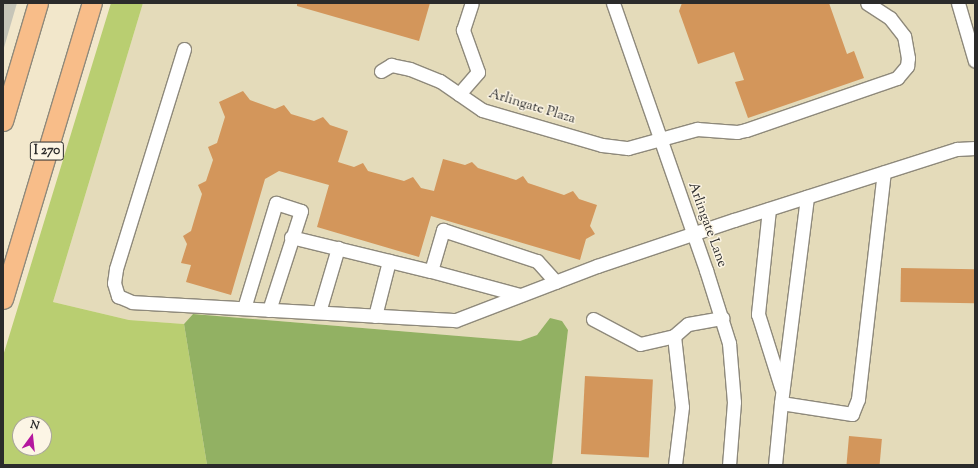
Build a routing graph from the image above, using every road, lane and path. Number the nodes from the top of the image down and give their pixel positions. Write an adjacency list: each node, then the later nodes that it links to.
1 (38, 3): 11 (highway)
2 (92, 3): 24 (highway, I 270)
3 (472, 3): 10 (street)
4 (613, 3): 12 (street, Arlingate Lane)
5 (867, 3): 12 (street, Arlingate Plaza)
6 (958, 3): 8 (street)
7 (184, 49): 25 (street)
8 (975, 61)
9 (381, 71): 10 (street, Arlingate Plaza)
10 (459, 94): 12 (street, Arlingate Plaza)
11 (3, 121)
12 (661, 141): 17 (street, Arlingate Lane)
13 (975, 148): 14 (street)
14 (884, 172): 15 (street); 33 (street)
15 (807, 197): 16 (street); 32 (street)
16 (769, 209): 17 (street); 32 (street)
17 (694, 234): 22 (street); 29 (street, Arlingate Lane)
18 (292, 237): 19 (street); 25 (street); 26 (street)
19 (338, 248): 20 (street); 27 (street)
20 (389, 261): 21 (street); 28 (street)
21 (431, 271): 22 (street); 23 (street)
22 (556, 282): 23 (street)
23 (520, 295): 28 (street)
24 (3, 299)
25 (244, 308): 26 (street)
26 (269, 310): 27 (street)
27 (319, 312): 28 (street)
28 (375, 316)
29 (722, 318): 31 (street); 35 (street, Arlingate Lane)
30 (593, 319): 31 (street)
31 (674, 336): 34 (street)
32 (782, 389): 33 (street)
33 (781, 403): 36 (street)
34 (675, 465)
35 (729, 465)
36 (775, 465)

